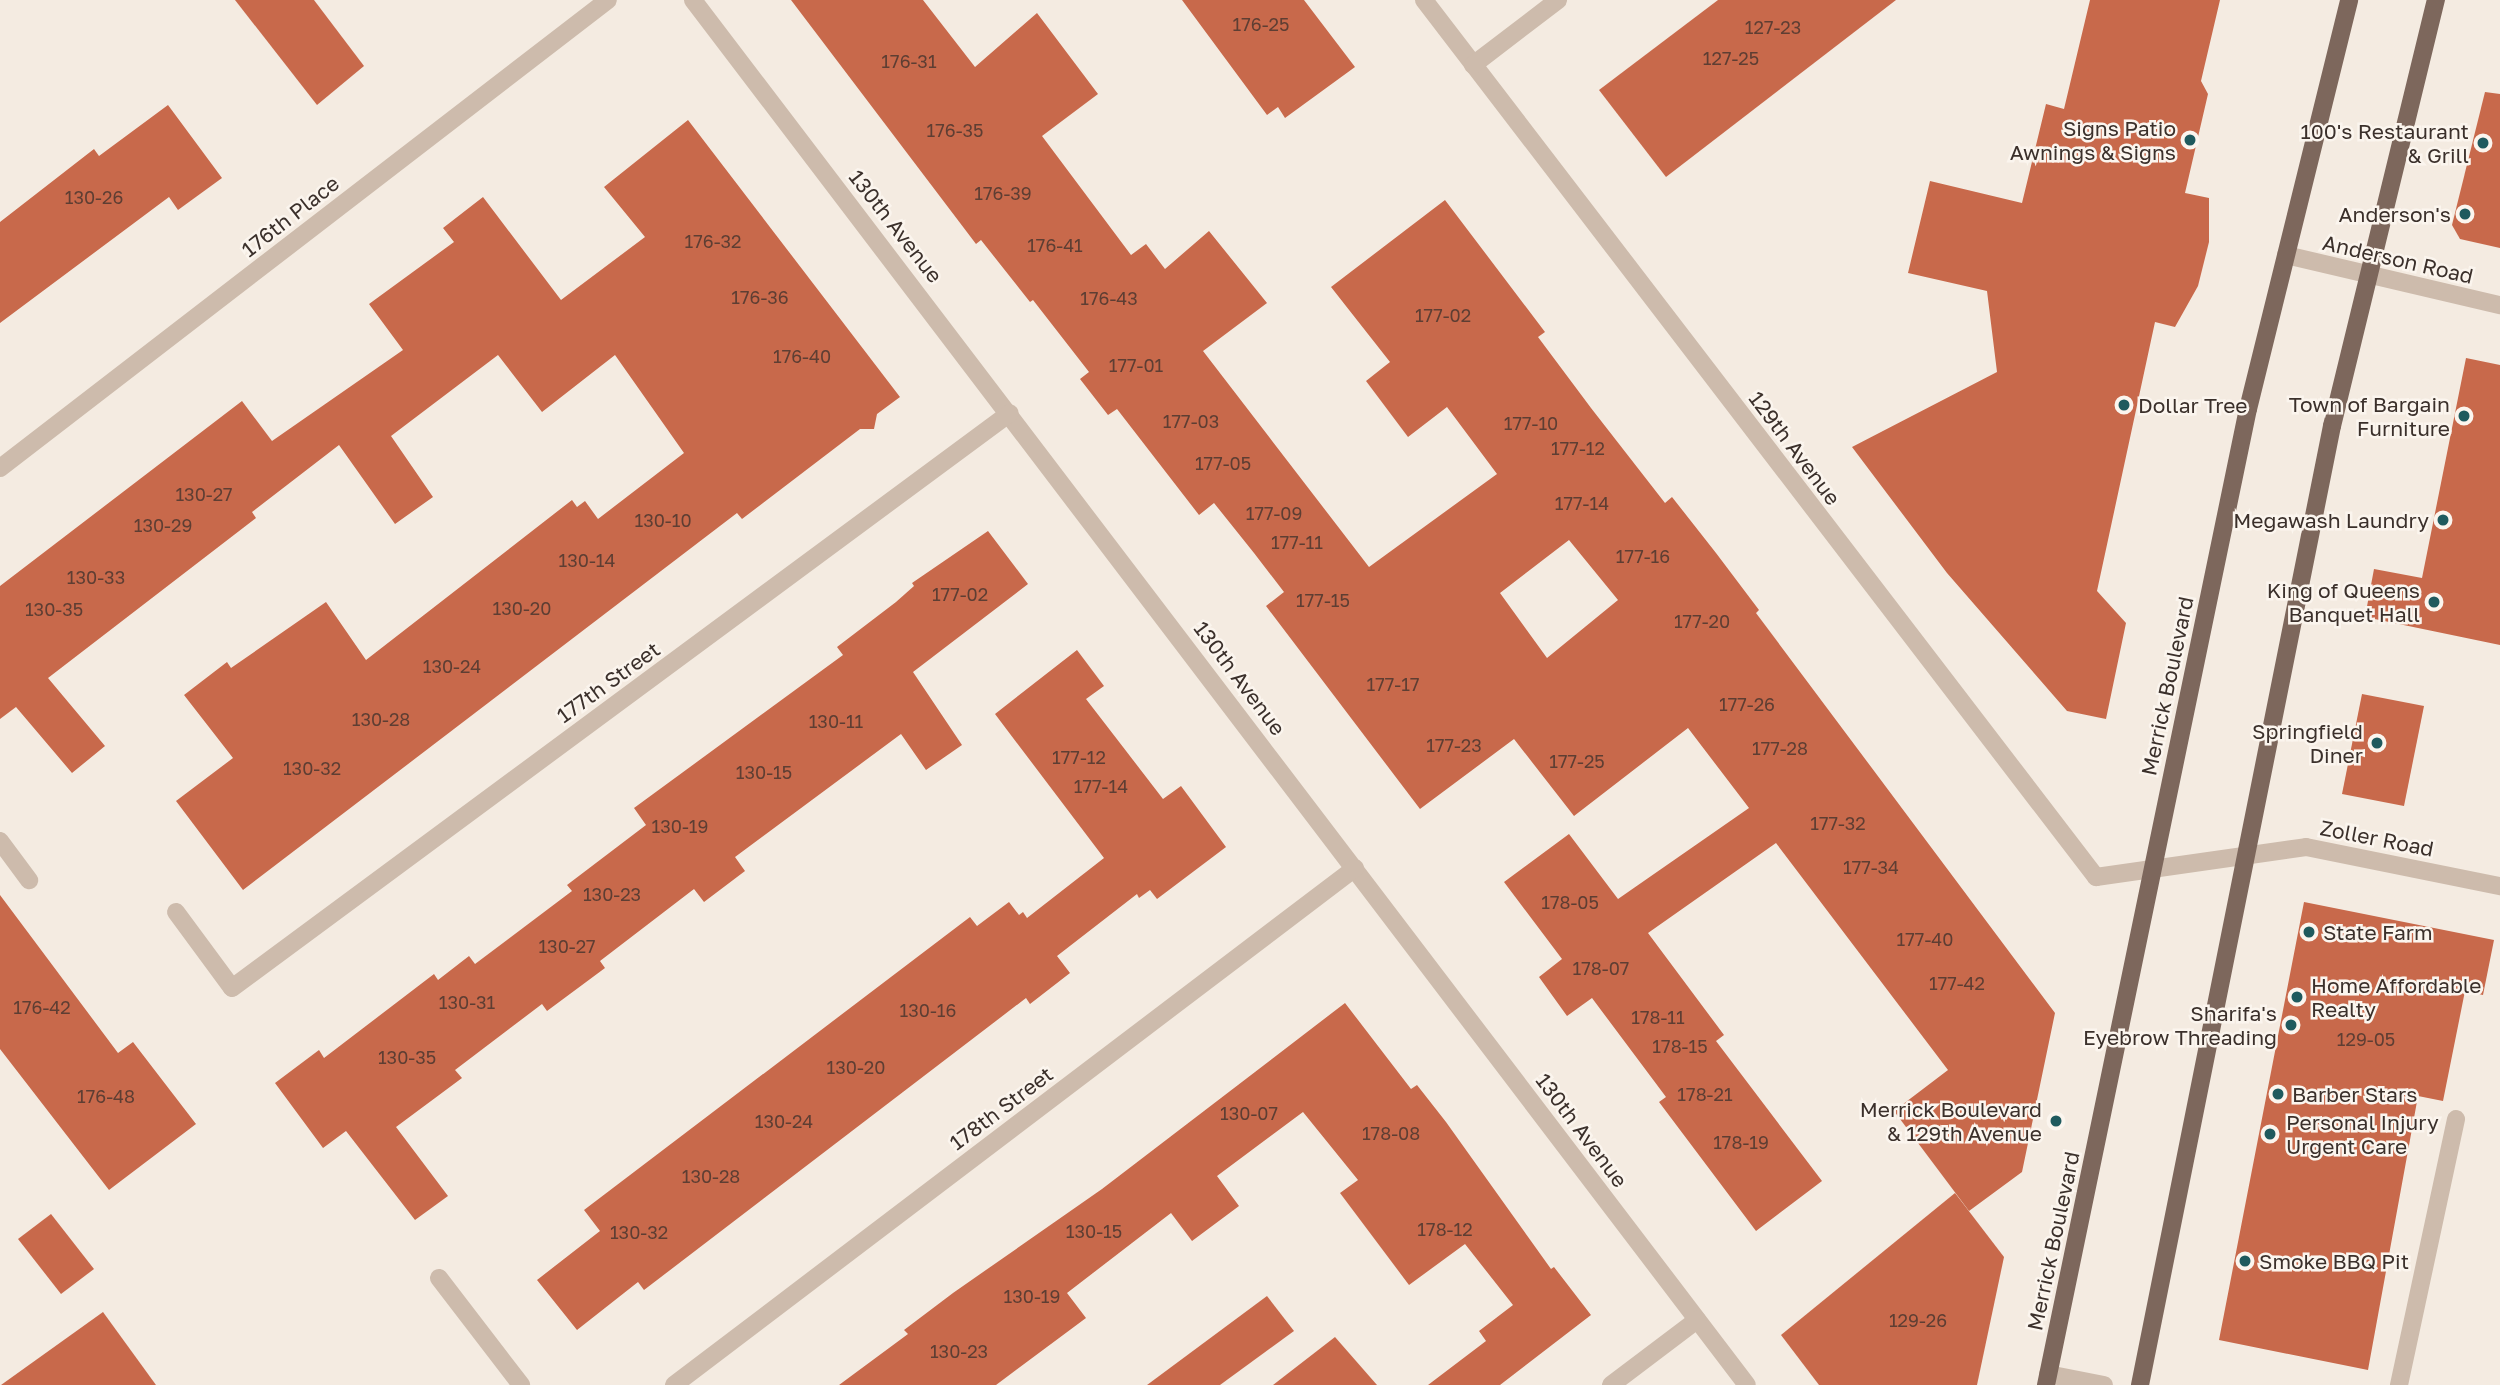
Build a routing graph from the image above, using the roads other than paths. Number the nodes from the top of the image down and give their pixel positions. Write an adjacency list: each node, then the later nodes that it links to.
1 (608, 0): 12 (street, 176th Place)
2 (693, 0): 11 (street, 130th Avenue)
3 (1424, 0): 7 (street, 129th Avenue)
4 (1558, 0): 7 (street)
5 (2349, 0): 8 (main road, Merrick Boulevard)
6 (2436, 0): 9 (main road)
7 (1474, 65): 16 (street, 129th Avenue)
8 (2286, 255): 9 (street, Anderson Road); 16 (main road, Merrick Boulevard)
9 (2369, 276): 10 (street, Anderson Road); 14 (main road)
10 (2500, 305)
11 (1010, 413): 15 (street, 130th Avenue); 19 (street, 177th Street)
12 (0, 468)
13 (0, 841): 17 (street)
14 (2245, 856): 16 (street, Zoller Road); 18 (street, Zoller Road); 29 (main road)
15 (1355, 868): 22 (street, 130th Avenue); 25 (street, 178th Street)
16 (2153, 868): 23 (main road, Merrick Boulevard)
17 (29, 880)
18 (2500, 886)
19 (176, 912)
20 (2456, 1119): 30 (street)
21 (439, 1279): 24 (street)
22 (1697, 1320): 26 (street); 27 (street, 130th Avenue)
23 (2047, 1379): 28 (street)
24 (521, 1385)
25 (674, 1385)
26 (1611, 1385)
27 (1747, 1385)
28 (2104, 1385)
29 (2140, 1385)
30 (2399, 1385)

